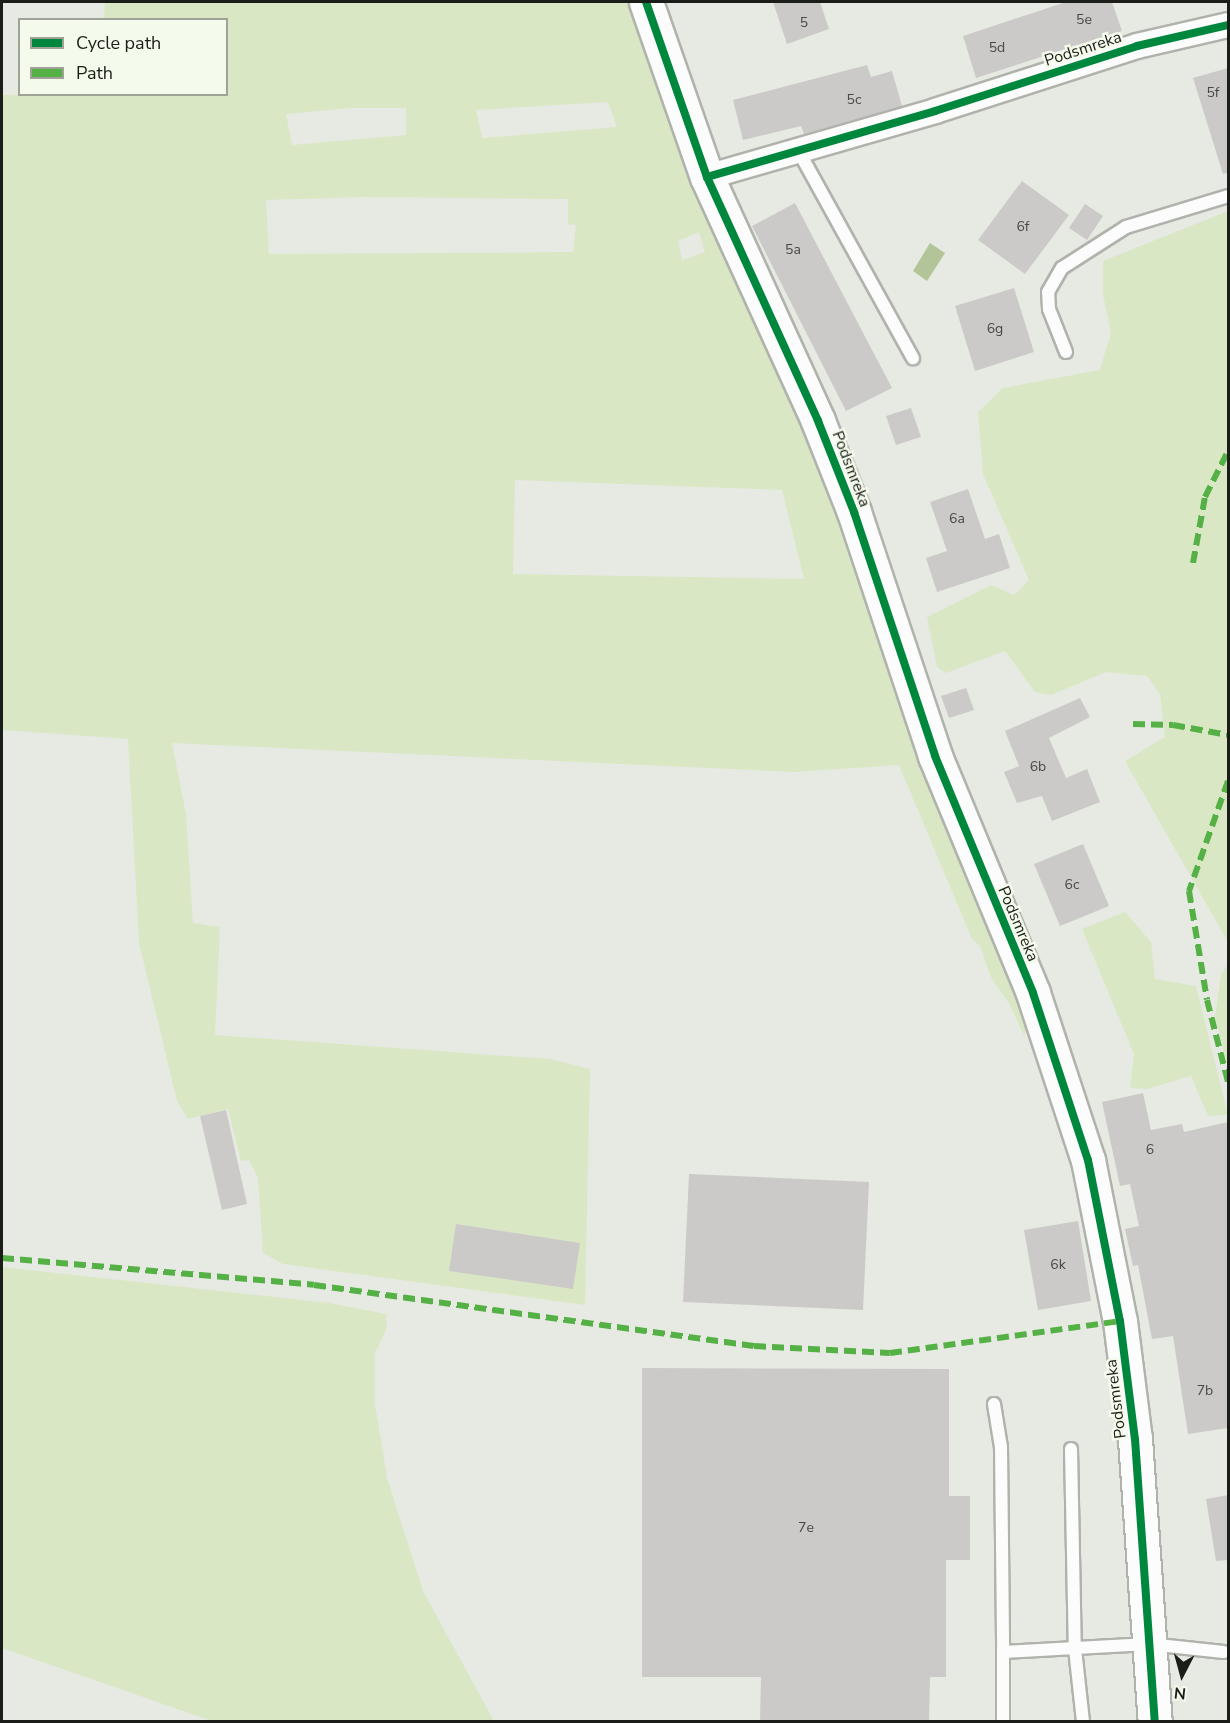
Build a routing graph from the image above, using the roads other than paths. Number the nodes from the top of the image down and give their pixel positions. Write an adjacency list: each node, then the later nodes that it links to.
1 (646, 2): 4 (street, Podsmreka)
2 (1228, 25): 3 (street, Podsmreka)
3 (798, 150): 4 (street, Podsmreka); 7 (lane)
4 (706, 177): 10 (street, Podsmreka)
5 (1228, 196): 6 (lane)
6 (1066, 352)
7 (913, 358)
8 (994, 1404): 12 (lane)
9 (1071, 1449): 11 (lane)
10 (1149, 1644): 11 (lane); 13 (lane); 16 (street, Podsmreka)
11 (1075, 1649): 12 (lane); 15 (lane)
12 (1003, 1652): 14 (lane)
13 (1224, 1652)
14 (1003, 1722)
15 (1083, 1722)
16 (1155, 1722)

